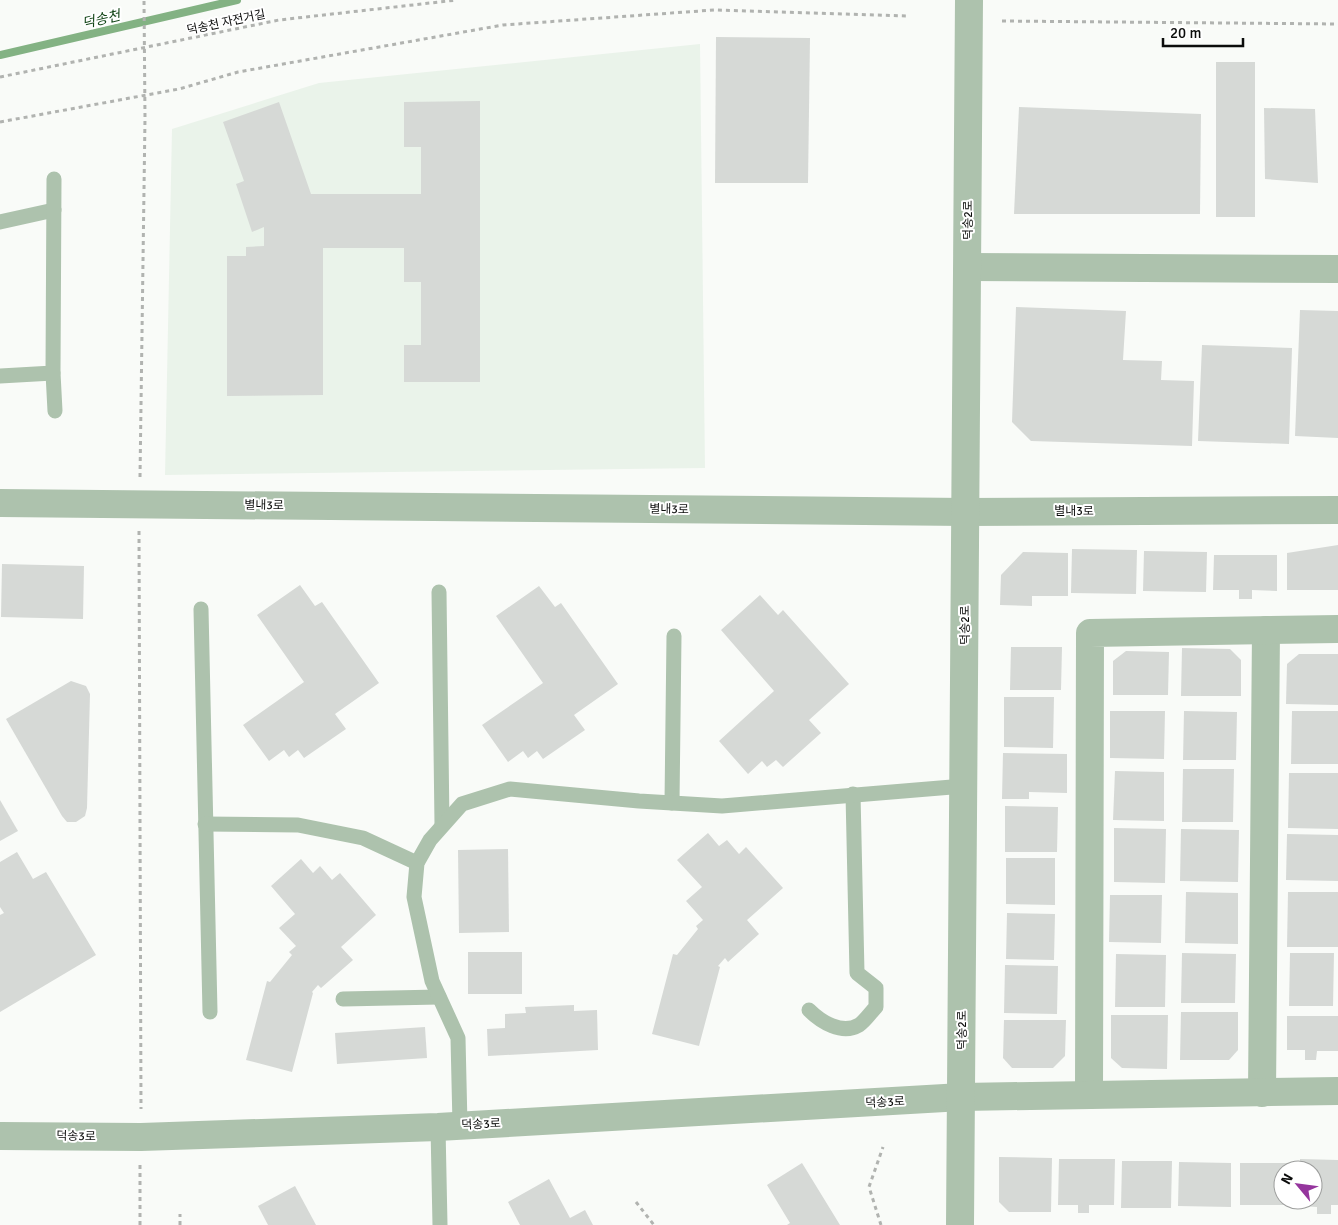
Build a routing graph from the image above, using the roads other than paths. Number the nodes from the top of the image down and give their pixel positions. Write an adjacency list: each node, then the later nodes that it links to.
1 (969, 12): 5 (street, 덕송2로)
2 (54, 178): 3 (lane)
3 (54, 210): 4 (lane); 7 (lane)
4 (0, 222)
5 (968, 267): 6 (street); 12 (street, 덕송2로)
6 (1338, 269)
7 (53, 373): 8 (lane); 9 (lane)
8 (0, 376)
9 (55, 411)
10 (0, 503): 12 (street, 별내3로)
11 (1338, 510): 12 (street, 별내3로)
12 (966, 512): 18 (street, 덕송2로)
13 (439, 592): 22 (lane)
14 (200, 609): 21 (lane)
15 (1338, 628): 16 (street)
16 (1266, 630): 29 (street); 30 (street)
17 (674, 636): 20 (lane)
18 (964, 786): 19 (lane); 31 (street, 덕송2로)
19 (853, 794): 20 (lane); 26 (lane)
20 (672, 803): 22 (lane)
21 (205, 824): 23 (lane); 27 (lane)
22 (442, 825): 23 (lane)
23 (417, 863): 24 (lane)
24 (439, 997): 25 (lane); 32 (lane)
25 (344, 999)
26 (809, 1010)
27 (210, 1012)
28 (1338, 1091): 29 (street, 덕송3로)
29 (1262, 1093): 30 (street, 덕송3로)
30 (1089, 1095): 31 (street, 덕송3로)
31 (962, 1097): 32 (street, 덕송3로); 35 (street, 덕송2로)
32 (449, 1126): 33 (street, 덕송3로); 34 (lane)
33 (0, 1136)
34 (440, 1225)
35 (960, 1225)

